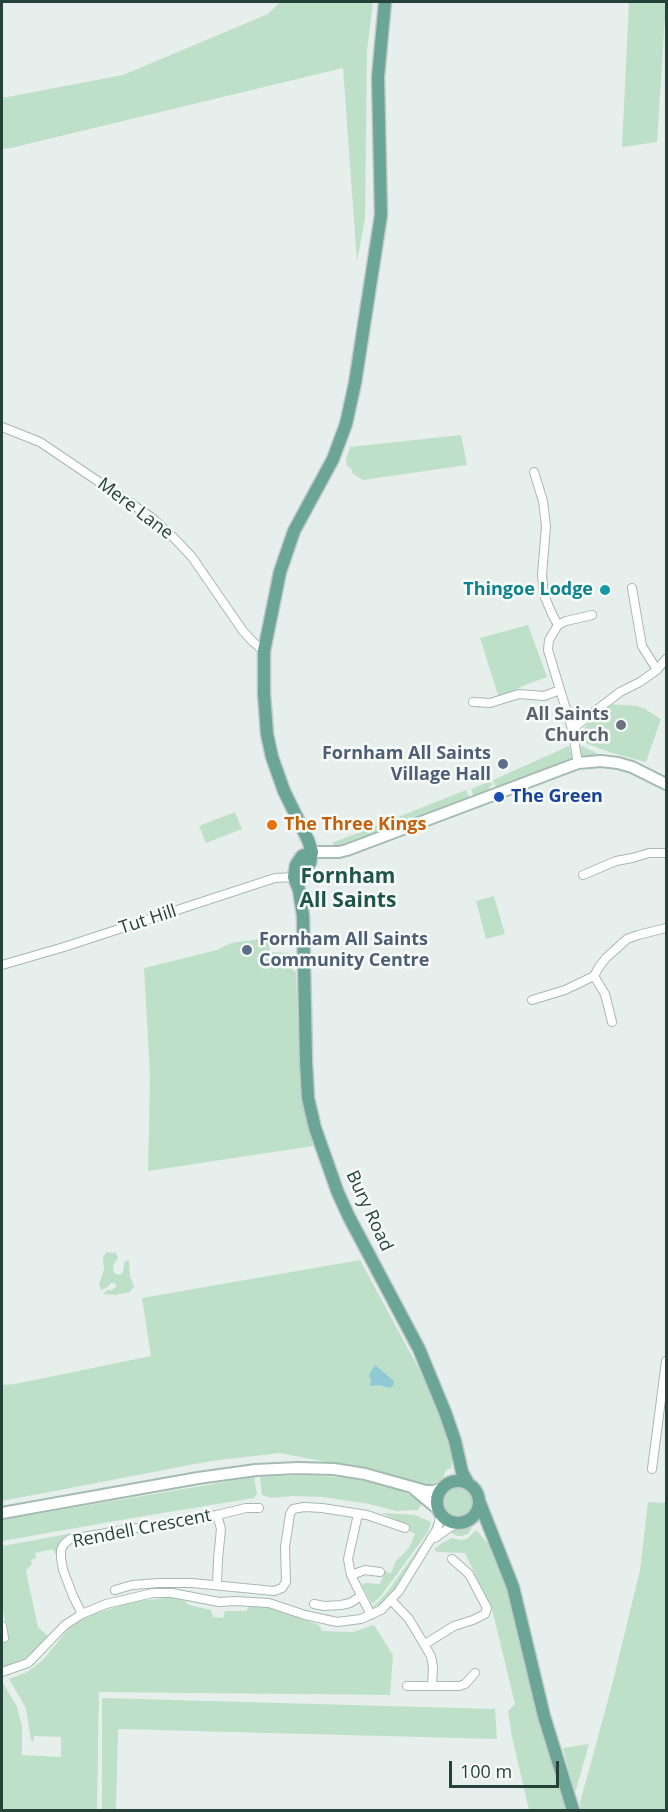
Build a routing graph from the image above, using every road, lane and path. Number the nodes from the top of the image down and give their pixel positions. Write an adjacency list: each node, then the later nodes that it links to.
1 (385, 2): 7 (main road)
2 (2, 427): 7 (street, Mere Lane)
3 (534, 472): 6 (street)
4 (632, 588): 9 (street)
5 (592, 615): 6 (street)
6 (558, 625): 10 (street)
7 (264, 651): 15 (main road)
8 (666, 659): 9 (street)
9 (657, 670): 12 (street)
10 (560, 690): 11 (street); 12 (street)
11 (473, 702)
12 (572, 729): 13 (street)
13 (578, 764): 14 (main road); 15 (main road)
14 (666, 784)
15 (312, 852): 18 (main road)
16 (666, 853): 17 (street)
17 (584, 875)
18 (294, 877): 20 (street, Tut Hill); 25 (main road, Bury Road)
19 (666, 928): 21 (street)
20 (2, 965)
21 (594, 976): 22 (street); 23 (street)
22 (532, 1000)
23 (612, 1022)
24 (666, 1361): 26 (street)
25 (456, 1448): 27 (main road, Bury Road); 28 (main road, Bury Road)
26 (652, 1469)
27 (468, 1483): 28 (main road); 30 (main road)
28 (445, 1485): 29 (main road); 32 (main road)
29 (412, 1488): 32 (main road); 33 (main road)
30 (479, 1502): 36 (main road); 39 (main road)
31 (259, 1508): 35 (street, Rendell Crescent)
32 (439, 1511): 36 (main road); 38 (street)
33 (2, 1513)
34 (358, 1514): 37 (street); 42 (street); 43 (street)
35 (217, 1515): 43 (street); 48 (street, Rendell Crescent)
36 (462, 1522): 38 (street); 39 (main road)
37 (405, 1528)
38 (429, 1542): 46 (street)
39 (495, 1543): 57 (main road)
40 (452, 1559): 52 (street)
41 (380, 1572): 42 (street)
42 (351, 1575): 45 (street)
43 (217, 1585): 44 (street)
44 (115, 1590)
45 (361, 1596): 47 (street); 49 (street)
46 (391, 1600): 49 (street); 52 (street)
47 (314, 1604)
48 (82, 1614): 49 (street); 53 (street)
49 (371, 1615)
50 (2, 1626): 51 (street)
51 (4, 1638)
52 (425, 1644): 56 (street)
53 (2, 1672)
54 (475, 1673): 56 (street)
55 (407, 1686): 56 (street)
56 (432, 1686)
57 (573, 1810)

